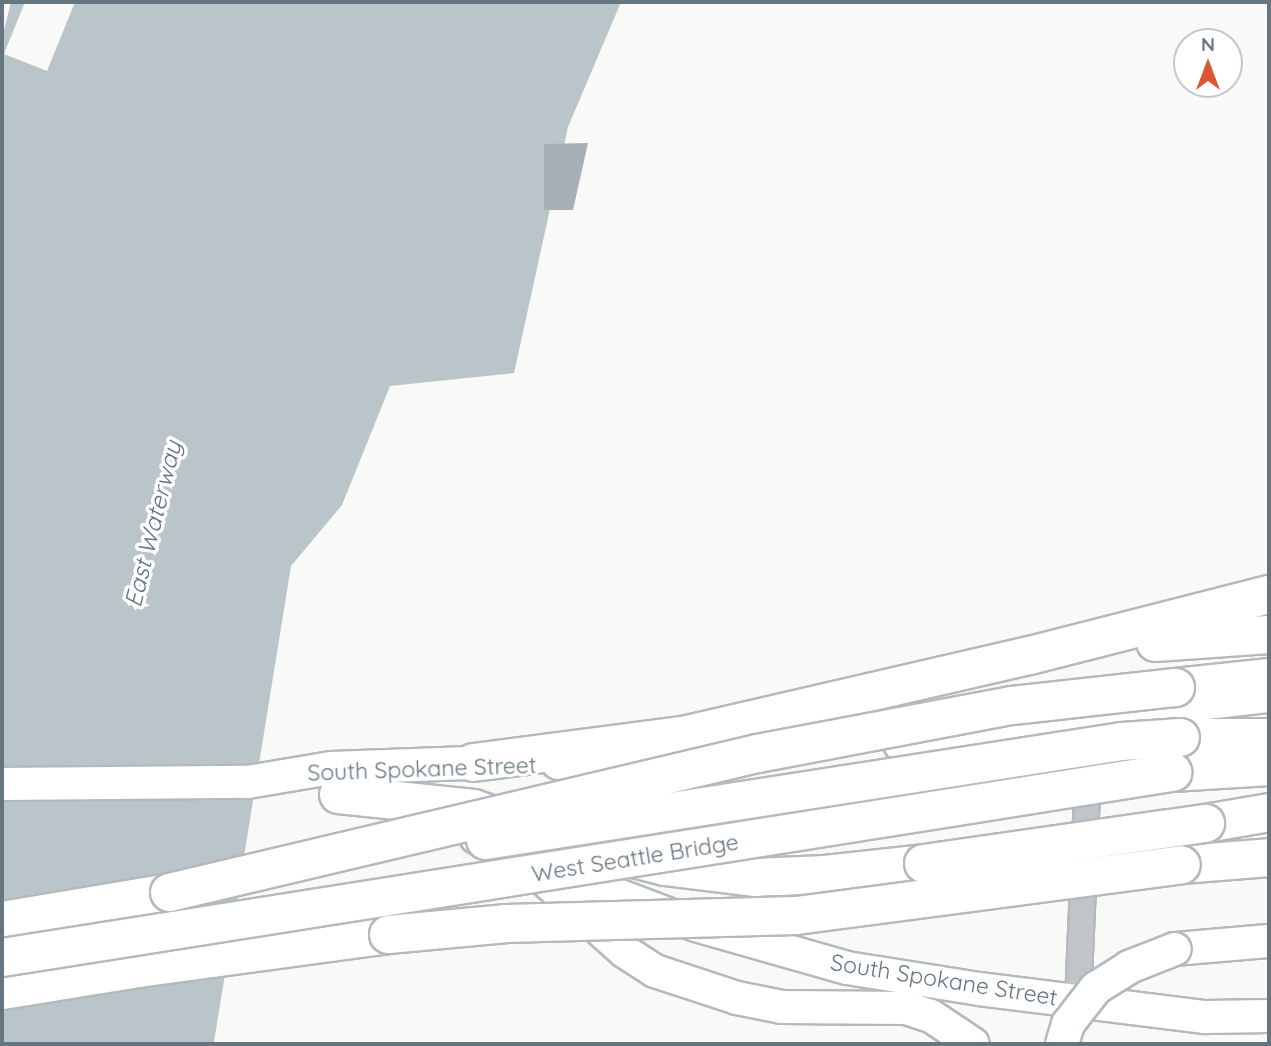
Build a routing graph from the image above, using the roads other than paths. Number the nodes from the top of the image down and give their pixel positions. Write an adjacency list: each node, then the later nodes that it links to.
1 (1269, 594): 3 (highway)
2 (1269, 634): 3 (highway)
3 (1120, 638): 8 (highway)
4 (1269, 677): 18 (highway, bridge)
5 (1269, 695): 6 (main road, South Spokane Street)
6 (1087, 716): 8 (main road, South Spokane Street); 23 (street)
7 (1269, 737): 18 (highway, West Seattle Bridge, bridge)
8 (473, 762): 10 (main road, South Spokane Street)
9 (1269, 766): 21 (highway, West Seattle Bridge, bridge)
10 (248, 782): 11 (main road); 12 (main road, South Spokane Street)
11 (2, 784)
12 (338, 794): 15 (highway, bridge); 17 (main road, South Spokane Street)
13 (1269, 812): 15 (highway)
14 (1269, 822): 15 (highway)
15 (1205, 823)
16 (1269, 857): 22 (highway, bridge)
17 (520, 858): 23 (main road, South Spokane Street); 25 (main road)
18 (169, 892): 19 (highway, West Seattle Bridge)
19 (2, 920)
20 (1269, 941): 26 (main road, bridge)
21 (2, 957)
22 (2, 990)
23 (1078, 1001): 24 (main road, South Spokane Street)
24 (1269, 1016)
25 (974, 1044)
26 (1062, 1044)

